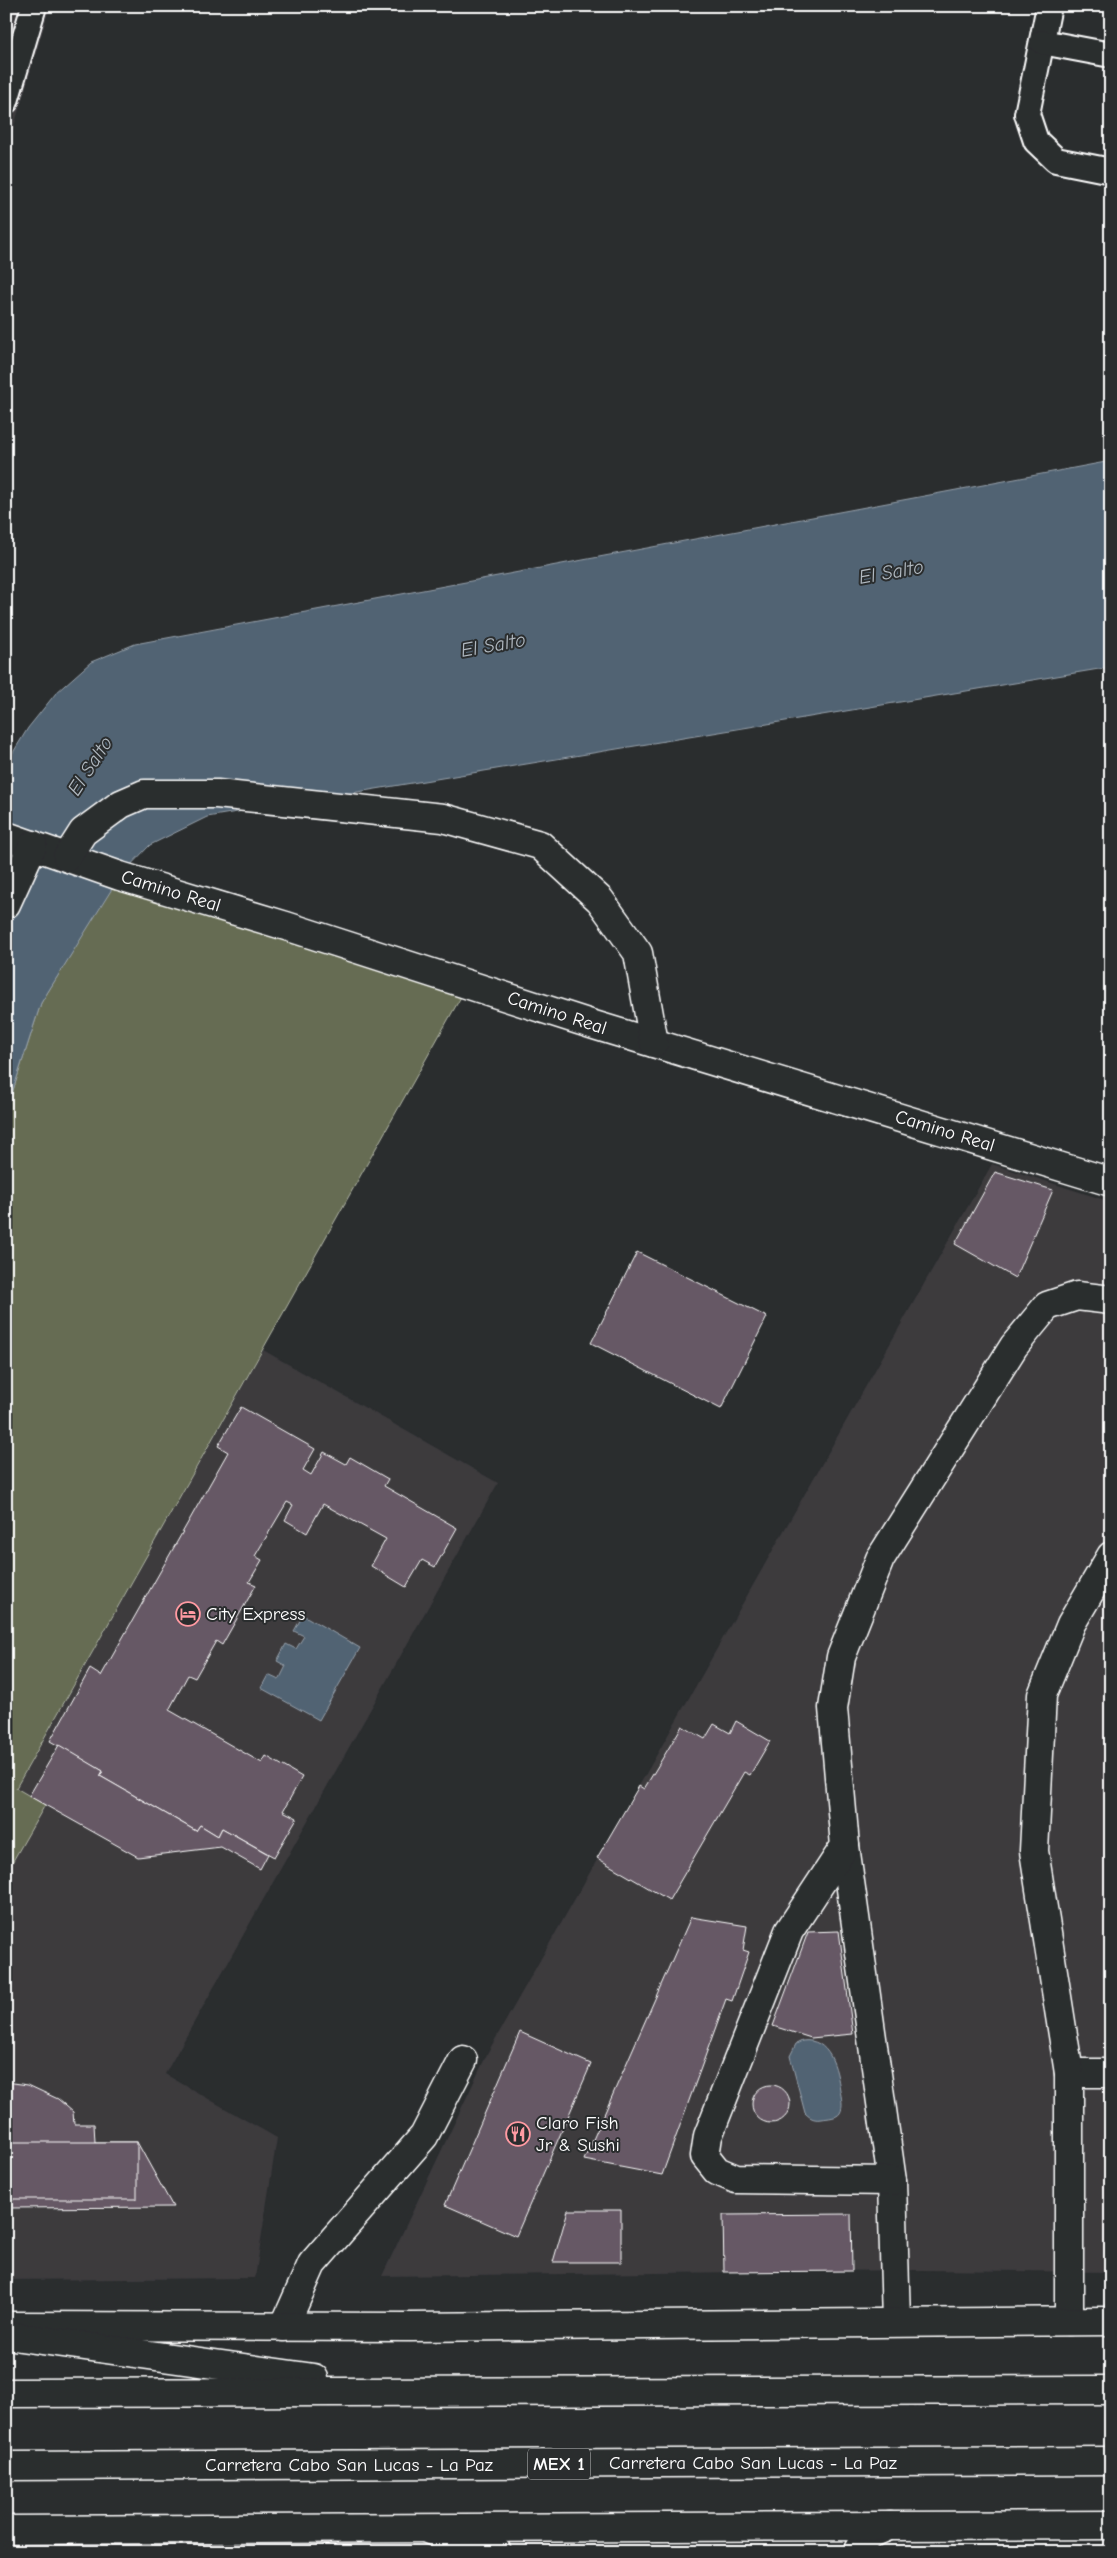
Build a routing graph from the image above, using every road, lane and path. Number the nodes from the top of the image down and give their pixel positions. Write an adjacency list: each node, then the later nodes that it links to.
1 (34, 6): 5 (lane)
2 (1049, 6): 3 (lane)
3 (1042, 42): 4 (lane); 6 (lane)
4 (1111, 54)
5 (6, 101)
6 (1111, 171)
7 (6, 836): 8 (main road, Camino Real)
8 (33, 845): 9 (main road, Camino Real); 10 (main road)
9 (67, 857): 11 (main road, Camino Real); 11 (main road)
10 (6, 904)
11 (654, 1043): 12 (main road, Camino Real)
12 (1111, 1182)
13 (1111, 1300): 15 (main road)
14 (1111, 1556): 17 (main road)
15 (845, 1846): 19 (main road); 19 (main road)
16 (463, 2060): 24 (main road)
17 (1069, 2073): 18 (main road); 21 (main road)
18 (1111, 2073)
19 (892, 2181): 20 (main road)
20 (896, 2321): 21 (main road); 24 (main road)
21 (1069, 2321): 22 (main road)
22 (1111, 2321)
23 (6, 2326): 24 (main road)
24 (284, 2327)
25 (6, 2335): 27 (main road)
26 (1111, 2390): 27 (main road)
27 (412, 2391): 28 (main road)
28 (6, 2393)
29 (1050, 2461): 30 (main road, Carretera Cabo San Lucas - La Paz / MEX 1); 31 (main road, Carretera Cabo San Lucas - La Paz / MEX 1); 32 (main road)
30 (1111, 2461)
31 (6, 2466)
32 (1111, 2469)
33 (1111, 2525): 34 (main road)
34 (889, 2526): 35 (main road); 38 (main road)
35 (423, 2528): 36 (main road); 37 (main road)
36 (6, 2530)
37 (497, 2552)
38 (858, 2552)

